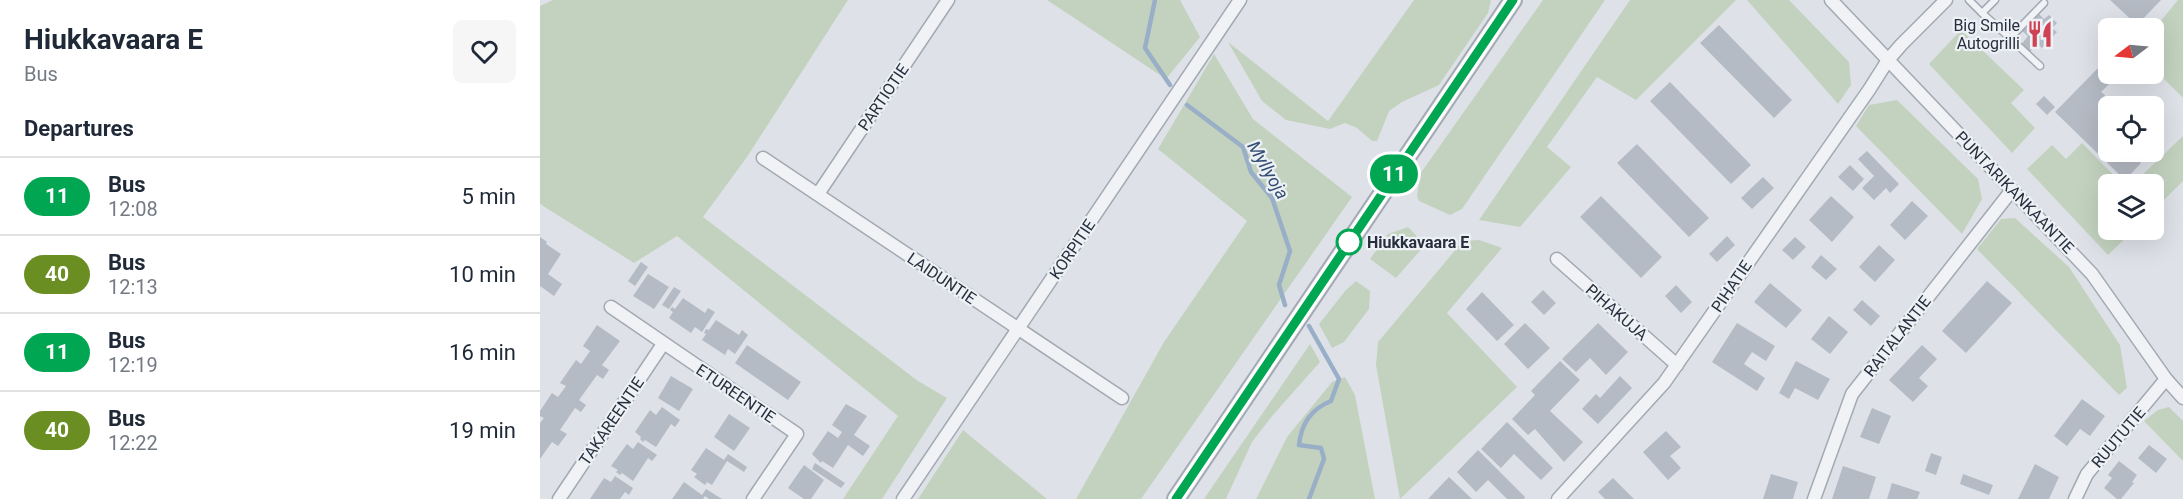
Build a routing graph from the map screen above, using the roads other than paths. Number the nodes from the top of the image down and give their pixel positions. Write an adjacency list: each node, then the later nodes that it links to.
1 (948, 0): 15 (street, PARTIOTIE)
2 (1240, 0): 18 (street, KORPITIE)
3 (1513, 0): 27 (street)
4 (1831, 0): 11 (street, PUNTARIKANKAANTIE)
5 (1946, 0): 11 (street, PIHATIE)
6 (1969, 0): 9 (lane)
7 (1995, 0): 9 (lane)
8 (2044, 3): 10 (lane)
9 (1982, 13): 10 (lane)
10 (2010, 38): 12 (lane)
11 (1888, 60): 14 (street, PUNTARIKANKAANTIE); 20 (street, PIHATIE)
12 (2040, 66)
13 (763, 158): 15 (street, LAIDUNTIE)
14 (2012, 190): 21 (street, PUNTARIKANKAANTIE); 29 (street, RAITALANTIE)
15 (818, 194): 18 (street, LAIDUNTIE)
16 (1557, 259): 20 (street, PIHAKUJA)
17 (611, 307): 19 (street, ETUREENTIE)
18 (1018, 329): 22 (street, LAIDUNTIE); 26 (street, KORPITIE)
19 (663, 344): 24 (street, TAKAREENTIE); 25 (street, ETUREENTIE)
20 (1677, 365): 28 (street, PIHATIE)
21 (2166, 379): 23 (street, PUNTARIKANKAANTIE); 30 (street, RUUTUTIE)
22 (1122, 398)
23 (2183, 398)
24 (559, 499)
25 (753, 499)
26 (903, 499)
27 (1176, 499)
28 (1558, 499)
29 (1814, 499)
30 (2075, 499)

